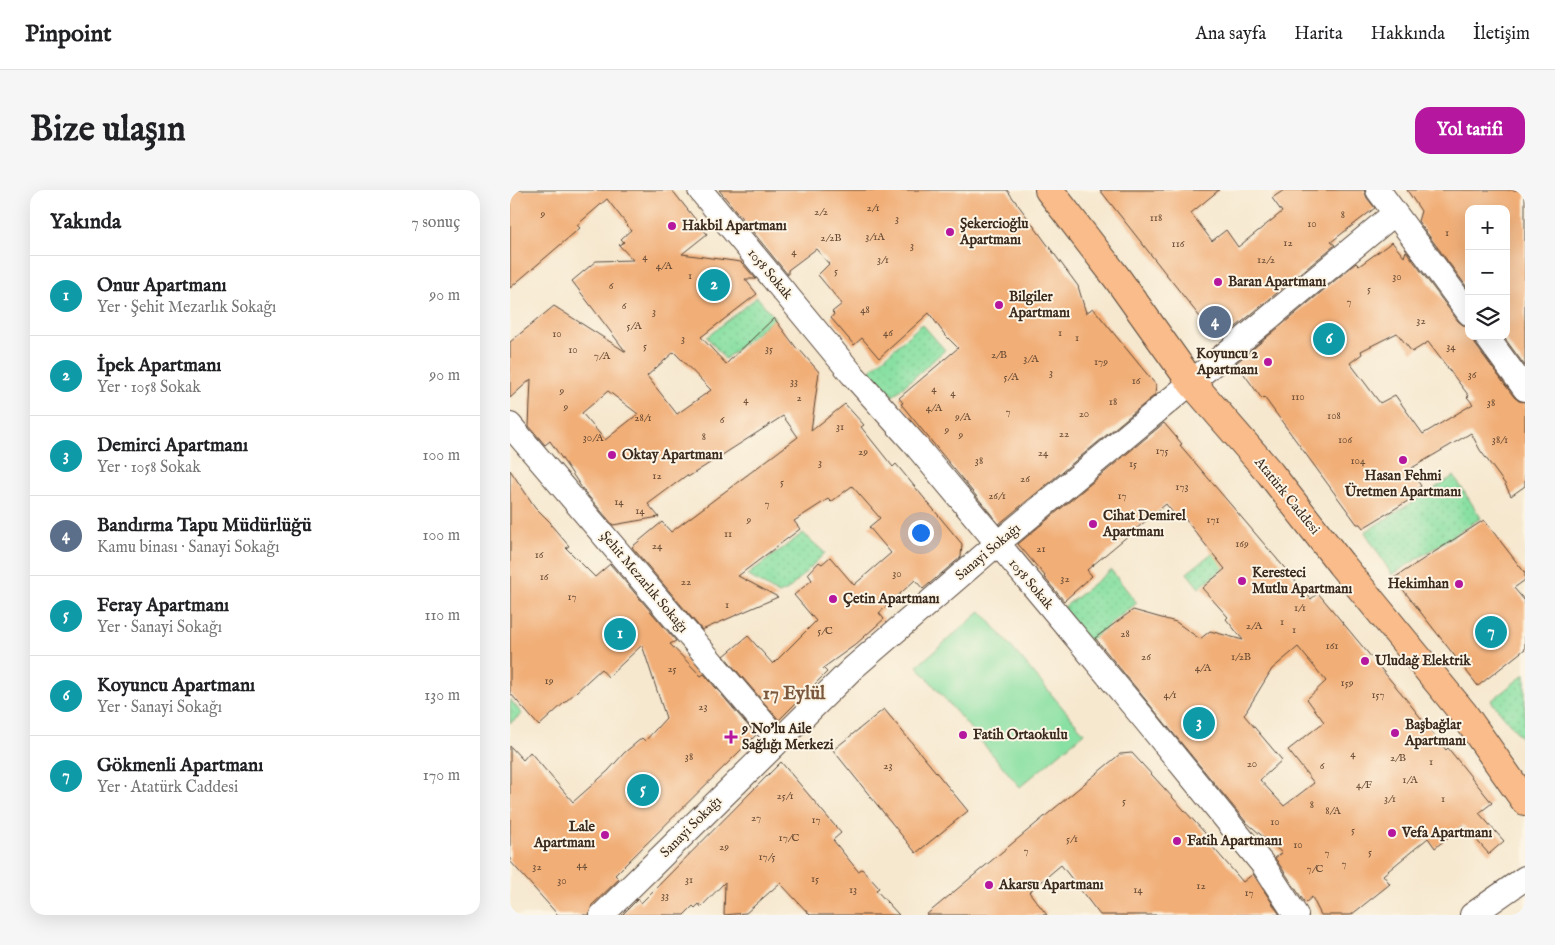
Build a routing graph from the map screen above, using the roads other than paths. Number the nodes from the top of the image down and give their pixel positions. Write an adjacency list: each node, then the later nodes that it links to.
1 (700, 190): 10 (street, 1058 Sokak)
2 (1050, 190): 7 (main road, Atatürk Caddesi)
3 (1378, 190): 4 (street)
4 (1395, 213): 5 (street); 7 (street, Sanayi Sokağı)
5 (1465, 308)
6 (1489, 340): 8 (street)
7 (1191, 382): 10 (street, Sanayi Sokağı); 12 (main road, Atatürk Caddesi)
8 (1525, 389)
9 (510, 425): 11 (street, Şehit Mezarlık Sokağı)
10 (998, 543): 11 (street, Sanayi Sokağı); 15 (street, 1058 Sokak)
11 (778, 740): 14 (street, Sanayi Sokağı)
12 (1525, 800)
13 (1525, 878): 16 (street)
14 (602, 915)
15 (1296, 915)
16 (1472, 915)

